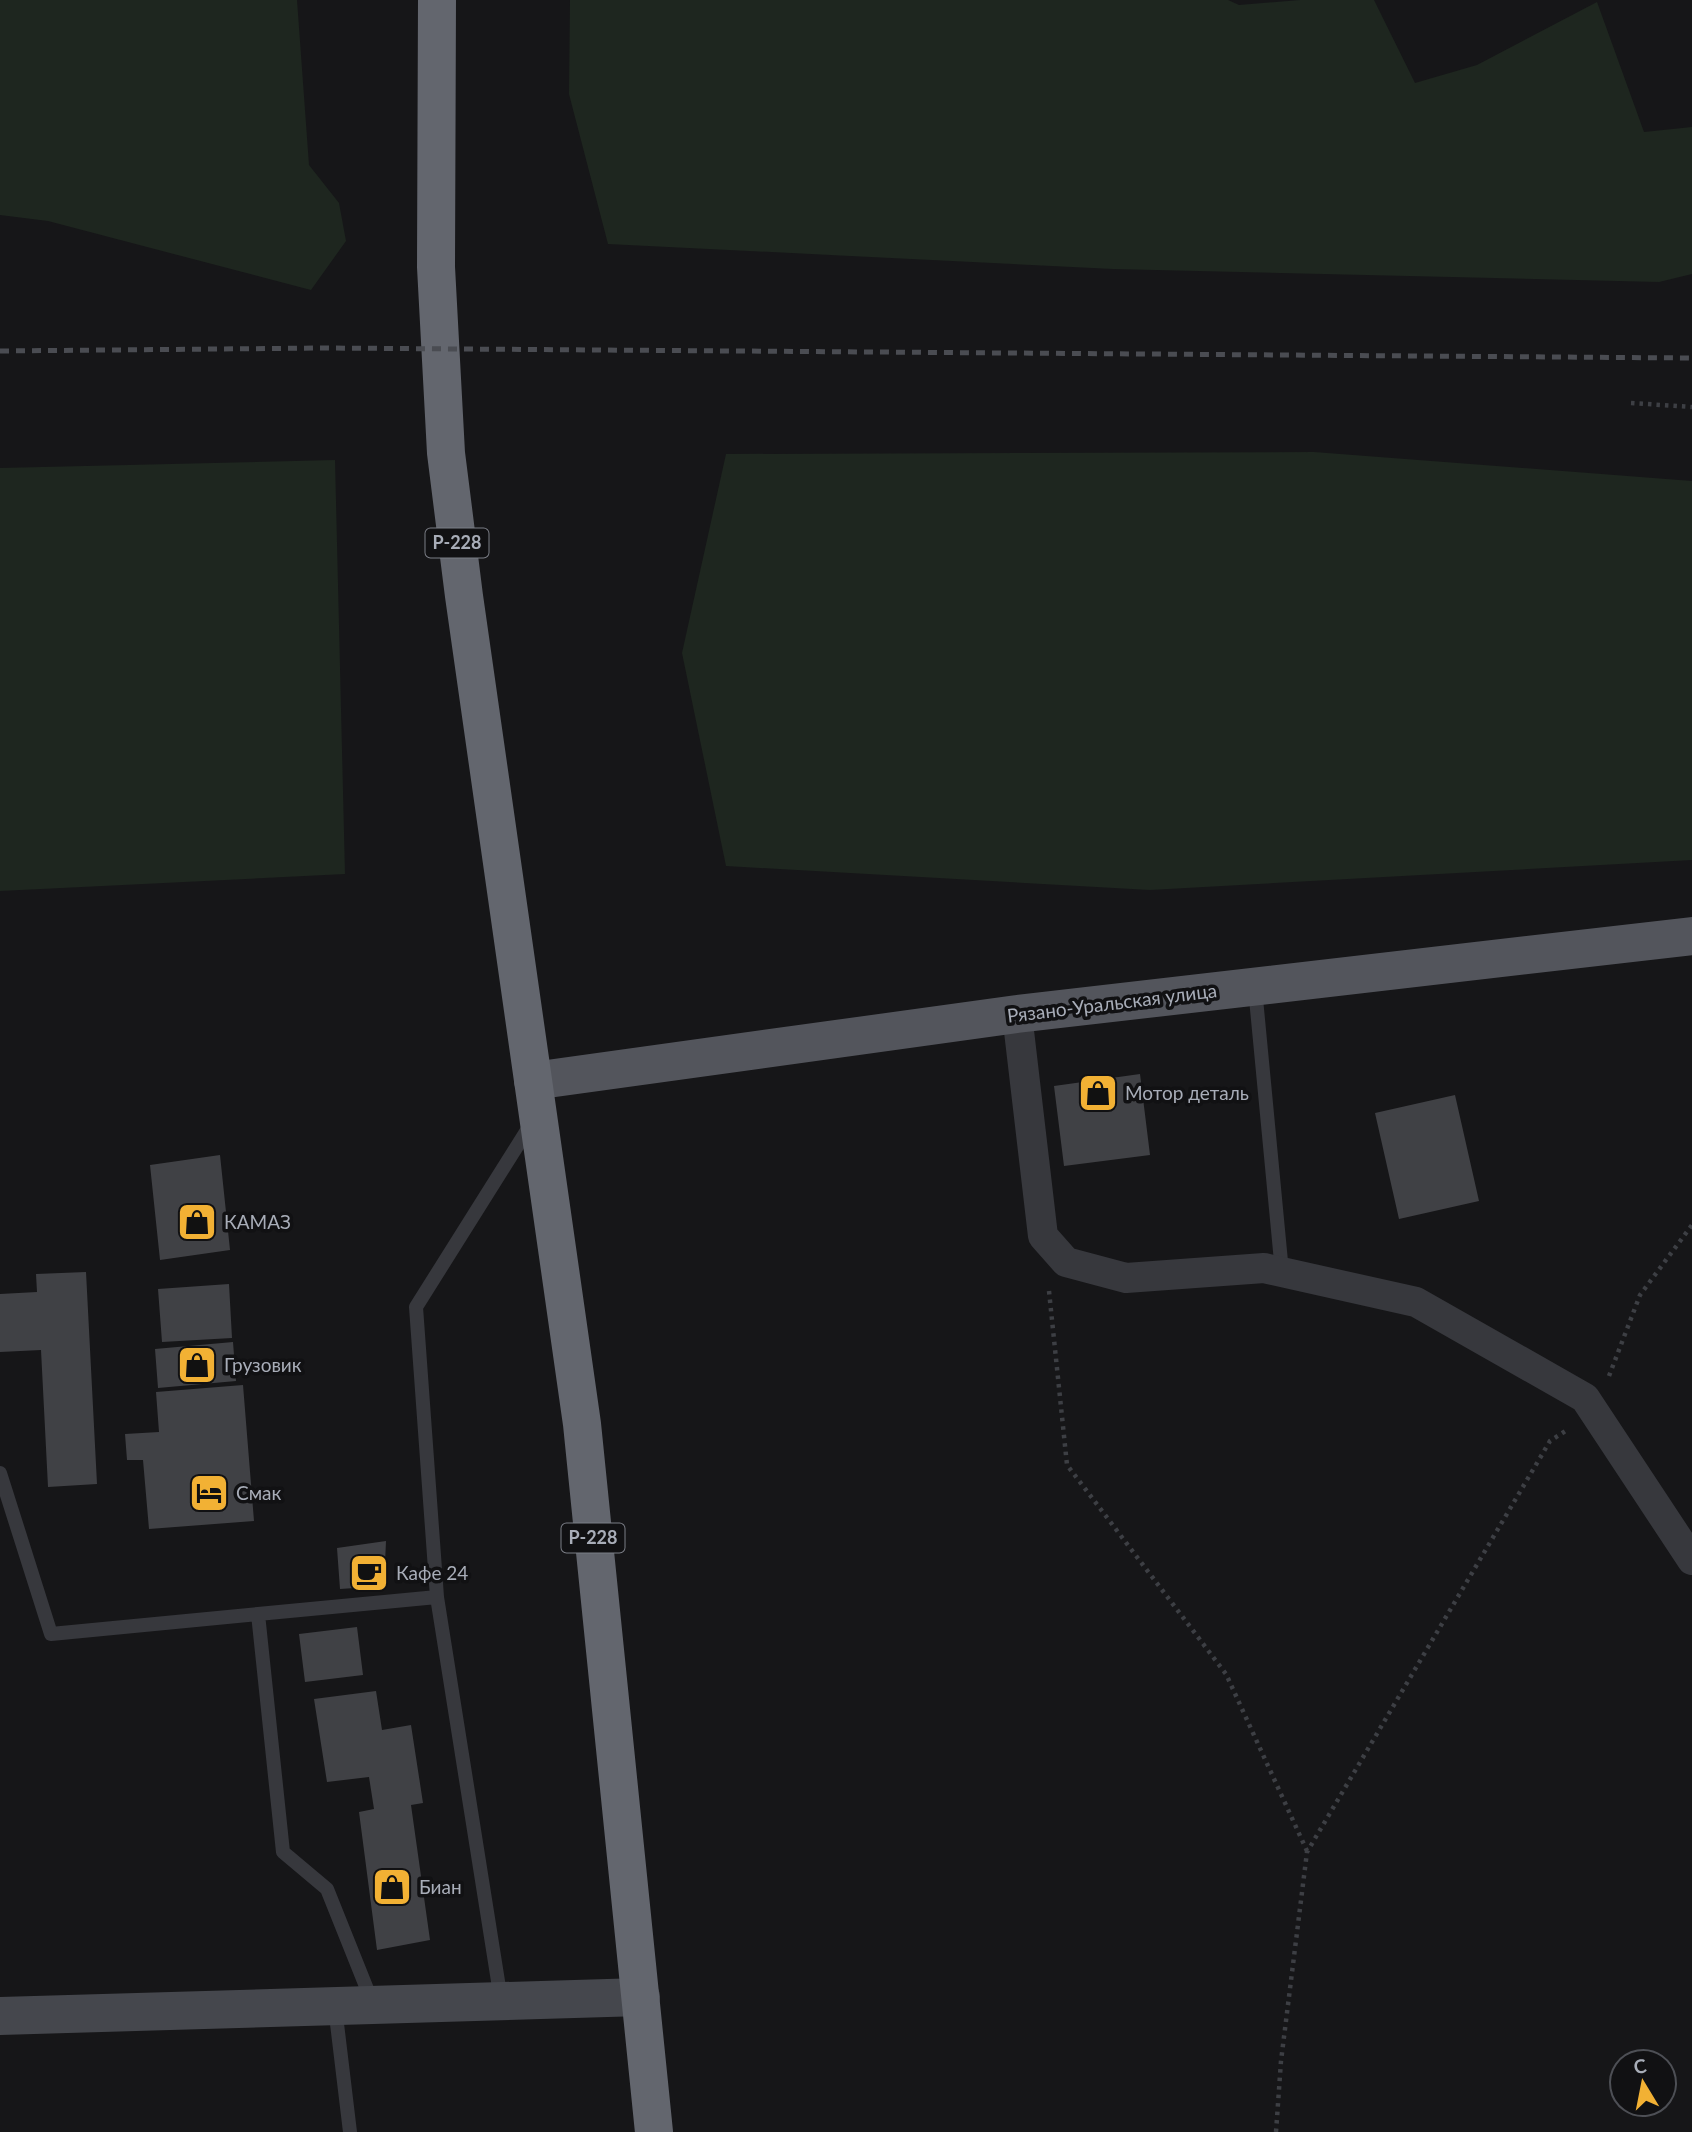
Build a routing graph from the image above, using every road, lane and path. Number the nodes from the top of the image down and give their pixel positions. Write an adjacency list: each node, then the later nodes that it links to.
1 (437, 0): 7 (highway, Р-228)
2 (1631, 403): 3 (path)
3 (1692, 407)
4 (1692, 936): 5 (main road, Рязано-Уральская улица)
5 (1254, 986): 6 (main road, Рязано-Уральская улица); 10 (lane)
6 (1017, 1014): 7 (main road, Рязано-Уральская улица); 9 (street)
7 (535, 1097): 14 (lane); 17 (highway, Р-228)
8 (1692, 1225): 11 (path)
9 (1043, 1236): 10 (street); 16 (path)
10 (1282, 1272): 11 (street)
11 (1595, 1413): 13 (street); 16 (path)
12 (0, 1473): 15 (lane)
13 (1692, 1560)
14 (437, 1597): 15 (lane); 18 (lane)
15 (258, 1614): 19 (lane)
16 (1307, 1852): 24 (path)
17 (641, 1997): 18 (street); 23 (highway, Р-228)
18 (501, 2001): 19 (street)
19 (373, 2005): 20 (street)
20 (335, 2006): 21 (street); 22 (lane)
21 (0, 2016)
22 (350, 2132)
23 (654, 2132)
24 (1276, 2132)

